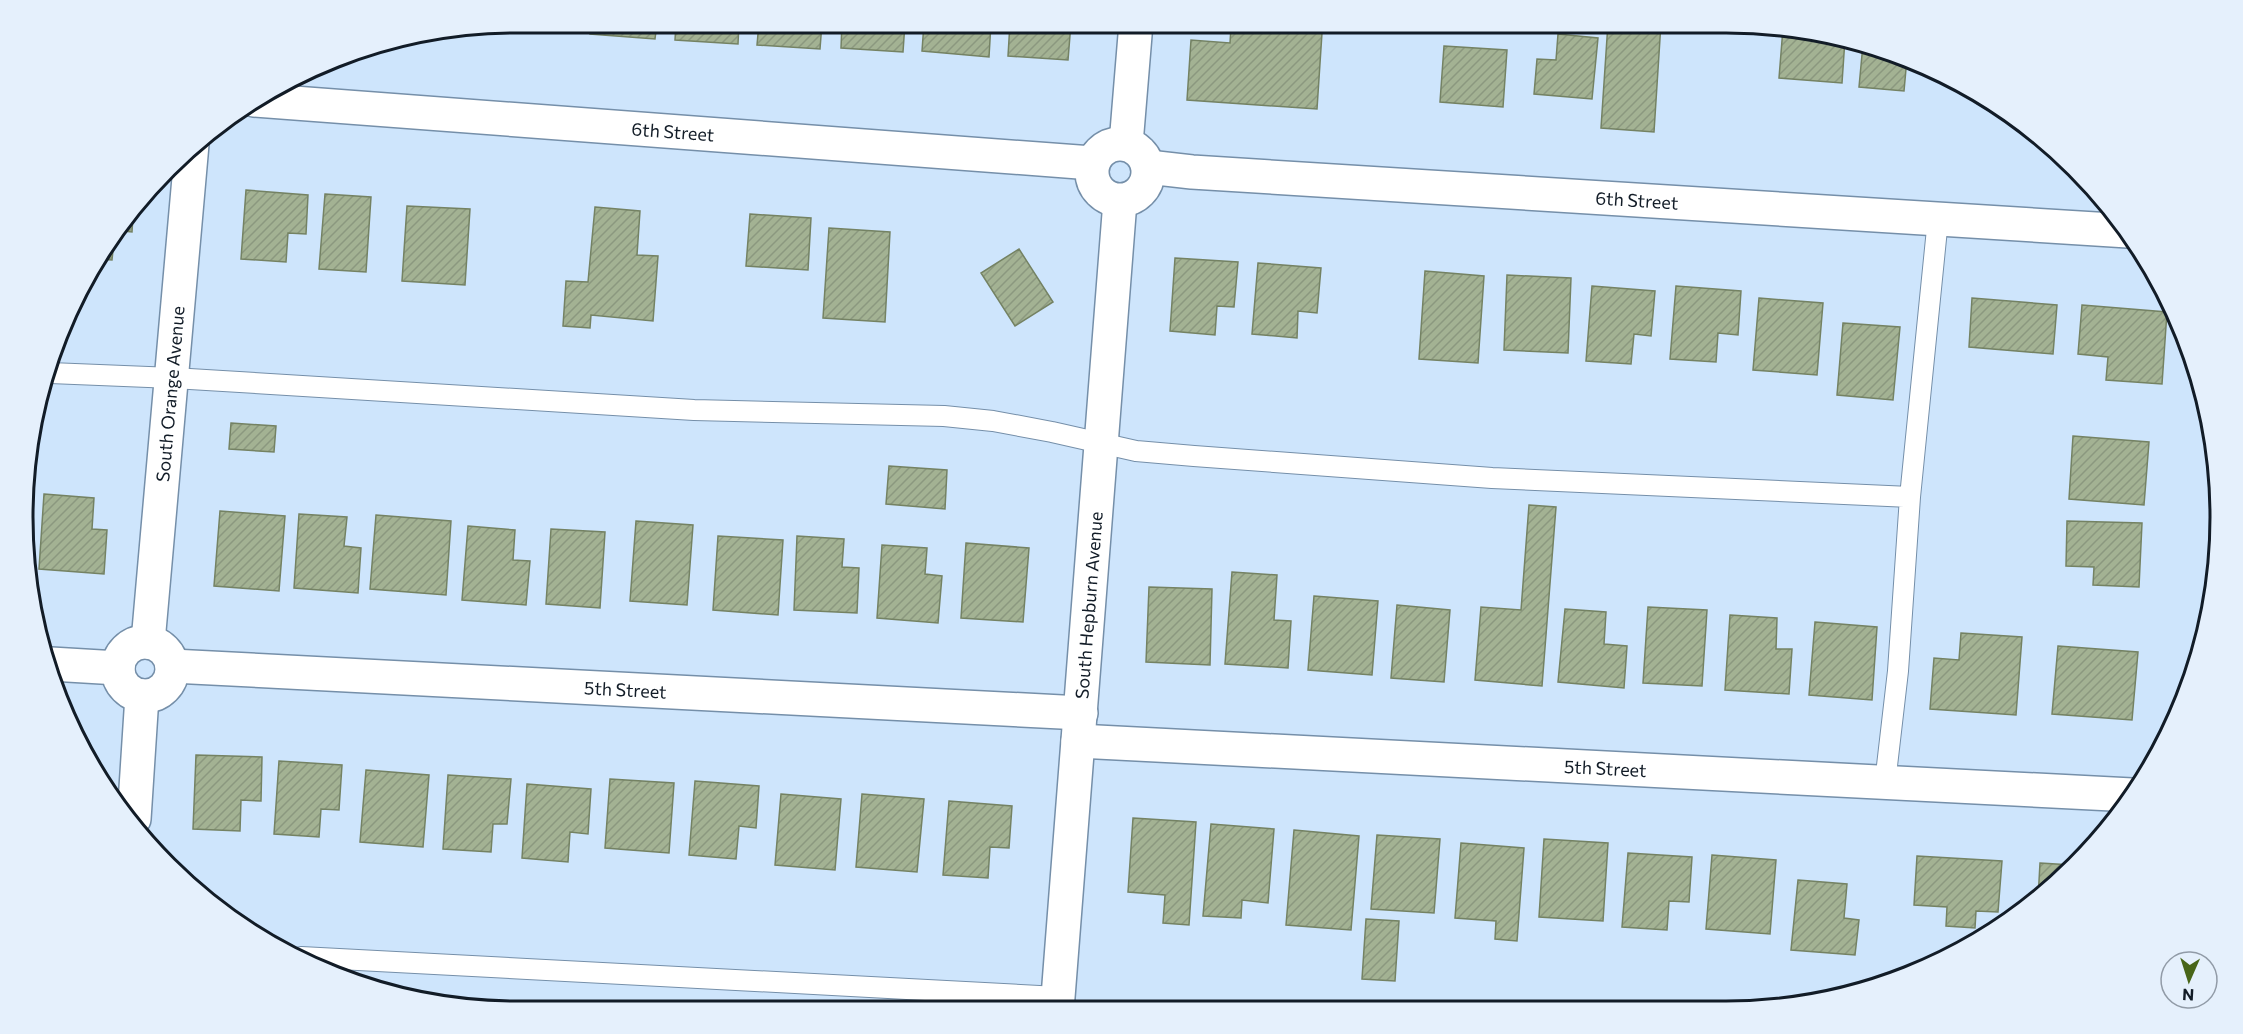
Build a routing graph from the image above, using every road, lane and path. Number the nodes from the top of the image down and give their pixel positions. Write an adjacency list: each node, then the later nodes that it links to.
1 (1136, 33): 3 (street)
2 (270, 101): 5 (street, 6th Street)
3 (1137, 156): 5 (street); 6 (street); 7 (street, 6th Street)
4 (191, 160): 10 (street, South Orange Avenue)
5 (1092, 163): 6 (street)
6 (1120, 201): 11 (street, South Hepburn Avenue)
7 (1938, 219): 8 (street, 6th Street); 12 (lane)
8 (2116, 230)
9 (55, 373): 10 (lane)
10 (173, 378): 11 (lane); 13 (street, South Orange Avenue)
11 (1103, 442): 12 (lane); 18 (street, South Hepburn Avenue)
12 (1911, 497): 19 (lane)
13 (148, 642): 15 (street); 16 (street)
14 (56, 664): 16 (street)
15 (172, 666): 17 (street); 18 (street, 5th Street)
16 (118, 668): 17 (street)
17 (142, 696): 21 (street)
18 (1080, 727): 19 (street, 5th Street); 24 (street, South Hepburn Avenue)
19 (1885, 783): 20 (street, 5th Street)
20 (2122, 795)
21 (134, 814)
22 (319, 958): 23 (lane)
23 (1024, 1001)
24 (1057, 1001)

